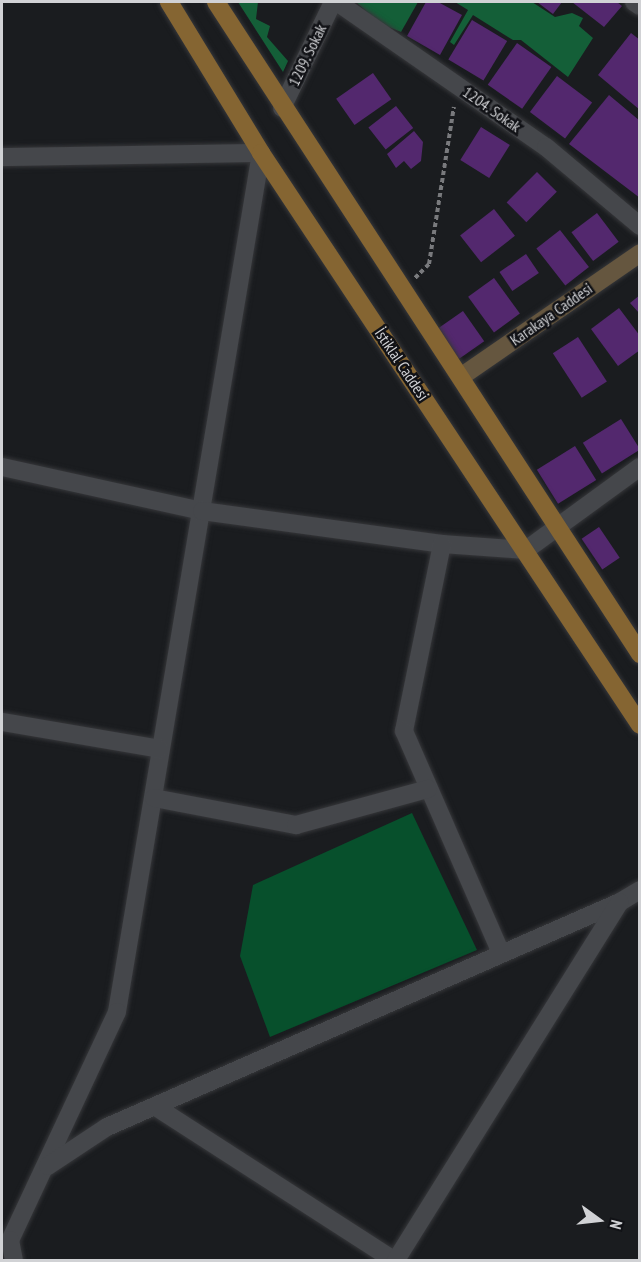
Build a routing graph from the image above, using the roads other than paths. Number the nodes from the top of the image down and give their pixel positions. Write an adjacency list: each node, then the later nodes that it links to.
1 (169, 2): 7 (main road, İstiklal Caddesi)
2 (216, 2): 6 (main road)
3 (335, 2): 6 (street, 1209. Sokak); 9 (street, 1204. Sokak)
4 (634, 2): 5 (street)
5 (639, 6)
6 (282, 108): 11 (main road)
7 (261, 153): 8 (street); 14 (street); 17 (main road, İstiklal Caddesi)
8 (2, 157)
9 (639, 226)
10 (639, 253): 11 (street, Karakaya Caddesi)
11 (462, 376): 15 (main road)
12 (2, 467): 14 (street)
13 (639, 467): 15 (street)
14 (202, 511): 16 (street); 21 (street)
15 (556, 527): 17 (street); 18 (main road)
16 (442, 544): 17 (street); 22 (street)
17 (526, 550): 20 (main road, İstiklal Caddesi)
18 (639, 654)
19 (2, 722): 21 (street)
20 (639, 725)
21 (160, 749): 23 (street)
22 (428, 789): 23 (street); 26 (street)
23 (154, 798): 28 (street)
24 (639, 890): 25 (street)
25 (620, 902): 26 (street); 31 (street)
26 (501, 953): 27 (street)
27 (156, 1107): 28 (street); 31 (street)
28 (48, 1166): 29 (street)
29 (6, 1239): 30 (street)
30 (14, 1260)
31 (395, 1260)

